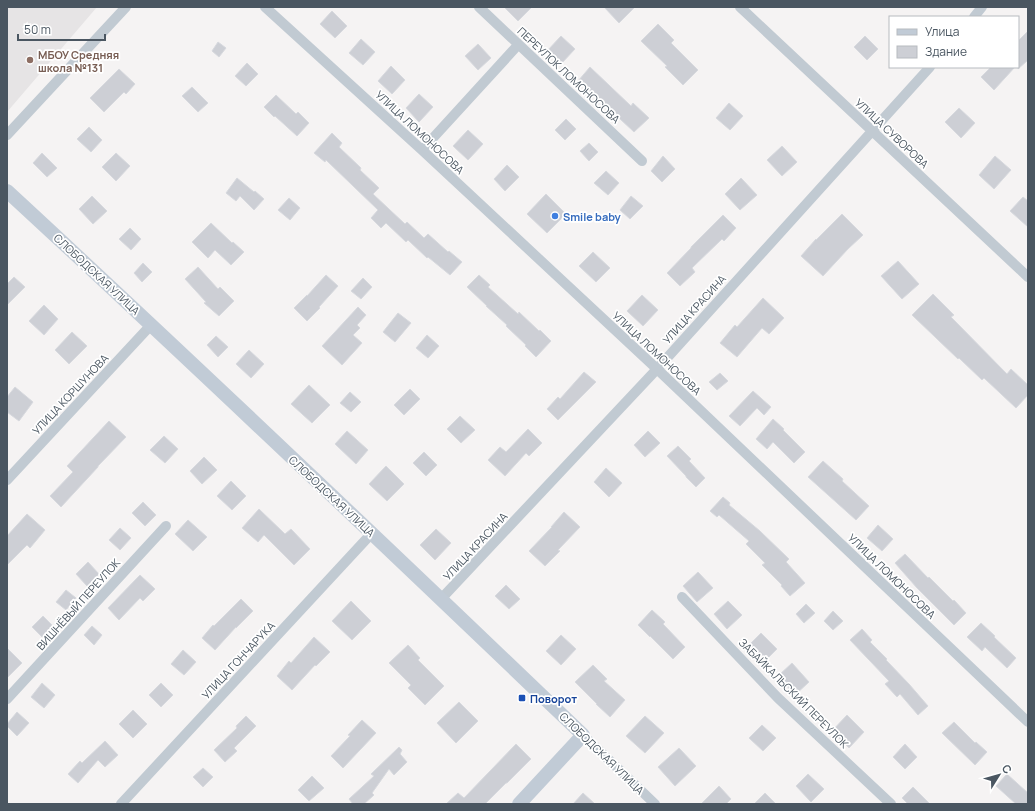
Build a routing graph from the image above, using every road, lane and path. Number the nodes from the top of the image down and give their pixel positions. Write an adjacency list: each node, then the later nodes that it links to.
1 (126, 7): 10 (street)
2 (265, 7): 11 (street, УЛИЦА ЛОМОНОСОВА)
3 (478, 7): 7 (street, ПЕРЕУЛОК ЛОМОНОСОВА)
4 (740, 7): 9 (street, УЛИЦА СУВОРОВА)
5 (982, 7): 6 (street)
6 (975, 16)
7 (518, 44): 11 (street); 12 (street, ПЕРЕУЛОК ЛОМОНОСОВА)
8 (929, 68): 9 (street, УЛИЦА КРАСИНА)
9 (872, 130): 14 (street, УЛИЦА СУВОРОВА); 16 (street, УЛИЦА КРАСИНА)
10 (7, 135)
11 (422, 150): 16 (street, УЛИЦА ЛОМОНОСОВА)
12 (642, 161)
13 (7, 191): 15 (street, СЛОБОДСКАЯ УЛИЦА)
14 (1028, 277)
15 (151, 324): 17 (street, УЛИЦА КОРШУНОВА); 19 (street, СЛОБОДСКАЯ УЛИЦА)
16 (657, 369): 21 (street, УЛИЦА КРАСИНА); 23 (street, УЛИЦА ЛОМОНОСОВА)
17 (7, 480)
18 (166, 526): 22 (street, ВИШНЁВЫЙ ПЕРЕУЛОК)
19 (372, 533): 21 (street, СЛОБОДСКАЯ УЛИЦА); 25 (street, УЛИЦА ГОНЧАРУКА)
20 (682, 597): 28 (street, ЗАБАЙКАЛЬСКИЙ ПЕРЕУЛОК)
21 (441, 599): 24 (street, СЛОБОДСКАЯ УЛИЦА)
22 (7, 699)
23 (1028, 722)
24 (583, 735): 26 (street); 27 (street, СЛОБОДСКАЯ УЛИЦА)
25 (121, 804)
26 (519, 804)
27 (655, 804)
28 (891, 804)

